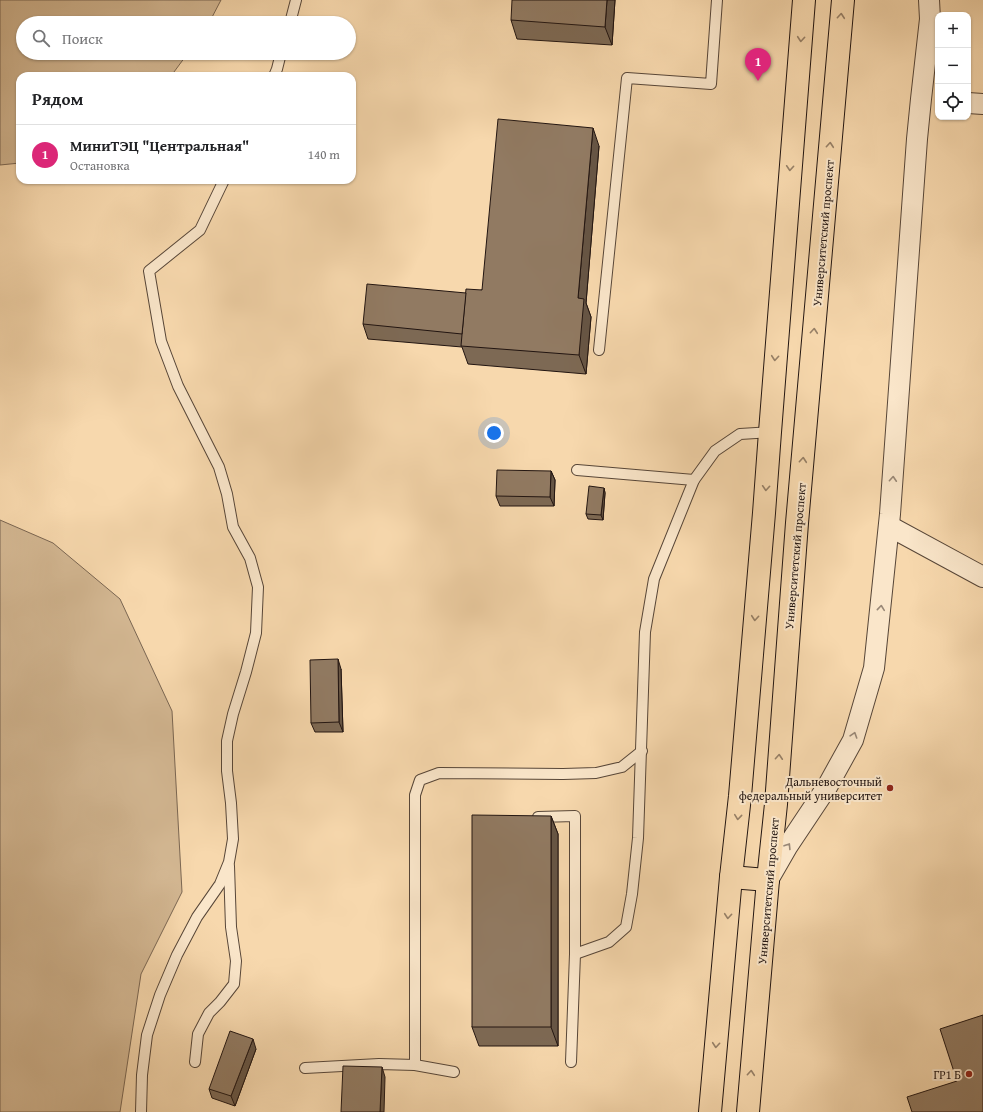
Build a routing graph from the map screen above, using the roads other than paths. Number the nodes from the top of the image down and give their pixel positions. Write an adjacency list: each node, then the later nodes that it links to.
1 (296, 0): 6 (lane)
2 (717, 0): 13 (lane)
3 (804, 0): 14 (main road, one-way to 14)
4 (843, 0): 23 (main road, Университетский проспект, one-way to 4)
5 (929, 0): 9 (street)
6 (292, 16)
7 (279, 60): 8 (lane)
8 (276, 72)
9 (929, 100): 17 (street, one-way to 9)
10 (971, 103): 11 (street)
11 (983, 104)
12 (222, 184): 21 (lane)
13 (599, 350)
14 (770, 432): 16 (lane); 22 (main road, one-way to 22)
15 (577, 470): 16 (lane)
16 (694, 480): 19 (lane)
17 (889, 526): 18 (street); 23 (street, one-way to 17)
18 (983, 577)
19 (642, 751): 24 (lane); 27 (lane)
20 (528, 817): 24 (lane)
21 (229, 862): 25 (lane); 30 (lane)
22 (731, 877): 23 (main road); 31 (main road, one-way to 31)
23 (768, 880): 32 (main road, Университетский проспект, one-way to 23)
24 (575, 954): 26 (lane)
25 (196, 1062)
26 (571, 1062)
27 (415, 1065): 28 (lane); 29 (lane)
28 (305, 1068)
29 (454, 1072)
30 (141, 1112)
31 (710, 1112)
32 (748, 1112)

